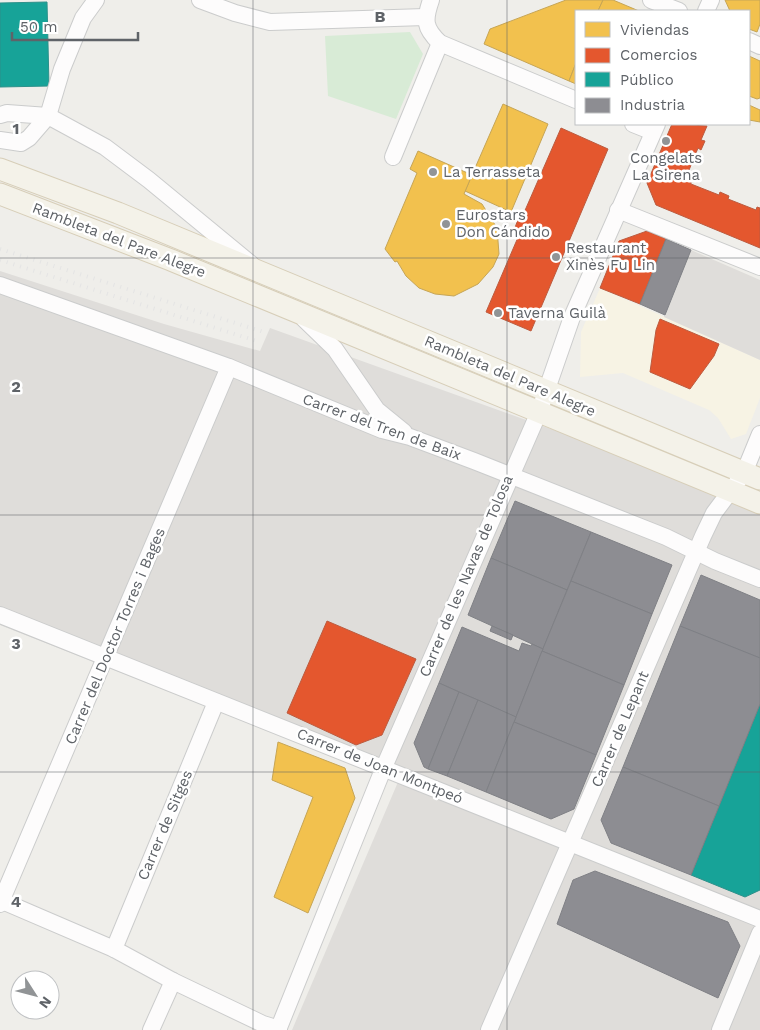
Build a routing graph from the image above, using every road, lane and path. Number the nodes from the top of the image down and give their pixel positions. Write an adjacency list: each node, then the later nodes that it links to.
1 (96, 0): 12 (street)
2 (200, 0): 8 (street)
3 (431, 0): 8 (street)
4 (652, 0): 7 (street)
5 (670, 0): 6 (street)
6 (687, 0)
7 (677, 10)
8 (425, 17): 9 (street)
9 (440, 43): 10 (street); 16 (street)
10 (575, 100)
11 (0, 115): 12 (street, Rambleta del Pare Alegre)
12 (48, 116): 15 (street); 21 (street, Rambleta del Pare Alegre)
13 (638, 125): 14 (street)
14 (655, 128): 19 (street, Carrer de les Navas de Tolosa)
15 (0, 140)
16 (393, 157)
17 (0, 169): 21 (main road, Rambleta del Pare Alegre)
18 (0, 194): 23 (main road, Rambleta del Pare Alegre)
19 (618, 210): 20 (street); 25 (street, Carrer de les Navas de Tolosa)
20 (760, 267)
21 (260, 272): 25 (main road, Rambleta del Pare Alegre)
22 (0, 285): 24 (street, Carrer del Tren de Baix)
23 (294, 310): 26 (main road, Rambleta del Pare Alegre); 28 (street, Rambleta del Pare Alegre)
24 (229, 367): 28 (street, Carrer del Tren de Baix); 36 (street, Carrer del Doctor Torres i Bages)
25 (546, 390): 26 (street, Carrer de les Navas de Tolosa); 30 (main road, Rambleta del Pare Alegre)
26 (538, 412): 29 (street, Carrer de les Navas de Tolosa); 31 (main road, Rambleta del Pare Alegre)
27 (760, 434): 30 (street, Carrer de Lepant)
28 (410, 437): 29 (street, Carrer del Tren de Baix)
29 (510, 475): 33 (street, Carrer del Tren de Baix); 38 (street, Carrer de les Navas de Tolosa)
30 (752, 476): 31 (street, Carrer de Lepant)
31 (730, 490): 32 (main road, Rambleta del Pare Alegre); 33 (street, Carrer de Lepant)
32 (760, 503)
33 (696, 551): 34 (street, Carrer del Tren de Baix); 39 (street, Carrer de Lepant)
34 (760, 579)
35 (0, 614): 36 (street, Carrer de Joan Montpeó)
36 (104, 657): 37 (street, Carrer de Joan Montpeó); 40 (street, Carrer del Doctor Torres i Bages)
37 (216, 702): 38 (street, Carrer de Joan Montpeó); 43 (street, Carrer de Sitges)
38 (384, 767): 39 (street, Carrer de Joan Montpeó); 46 (street, Carrer de les Navas de Tolosa)
39 (572, 843): 41 (street, Carrer de Joan Montpeó); 47 (street, Carrer de Lepant)
40 (0, 902): 43 (street)
41 (760, 918)
42 (760, 933): 48 (street)
43 (114, 949): 44 (street)
44 (173, 981): 45 (street); 46 (street)
45 (151, 1030)
46 (278, 1030)
47 (489, 1030)
48 (720, 1030)

